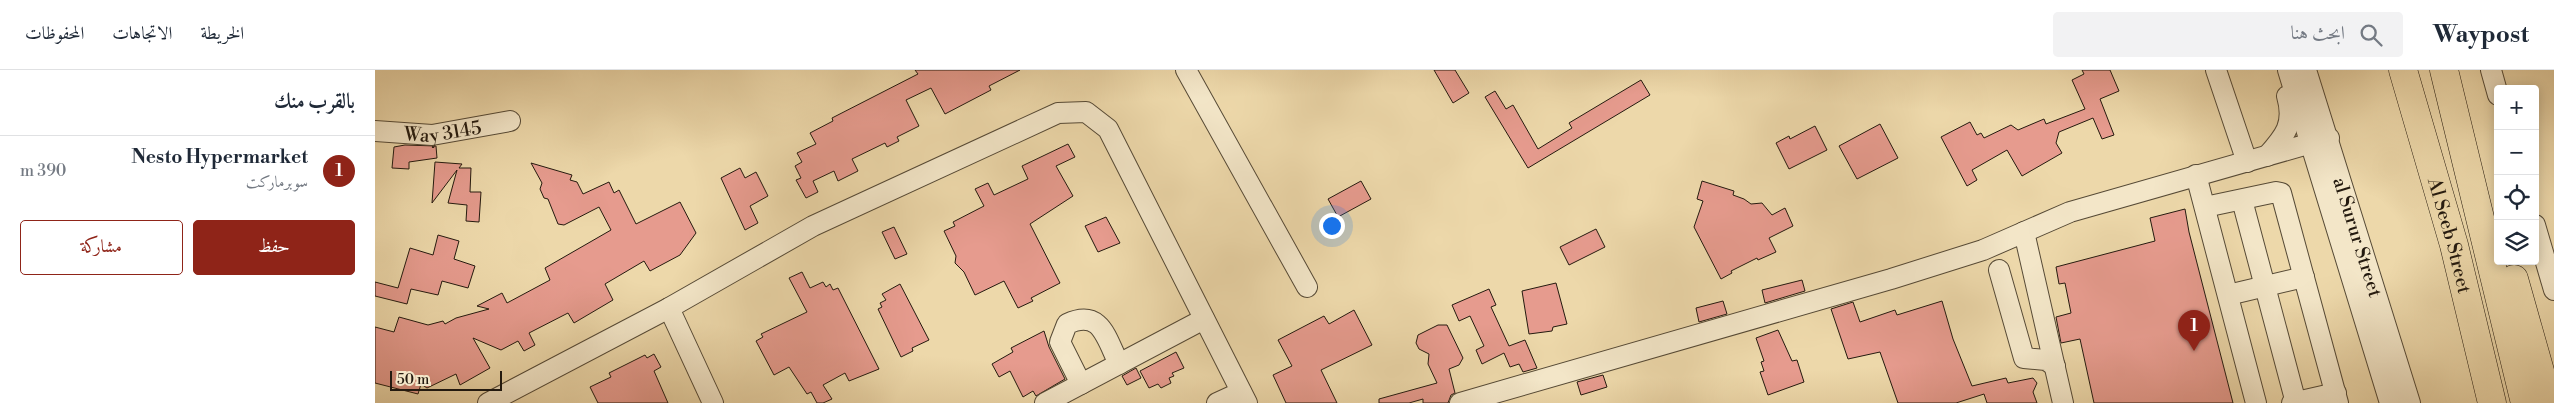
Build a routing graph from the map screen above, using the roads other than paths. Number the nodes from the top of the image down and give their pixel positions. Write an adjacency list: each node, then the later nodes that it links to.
1 (1186, 70): 25 (street)
2 (2216, 70): 13 (street)
3 (2279, 70): 13 (street)
4 (2288, 70): 12 (street, al Surur Street)
5 (2306, 70): 12 (street, al Surur Street)
6 (2403, 70): 46 (highway, Al Seeb Street)
7 (2491, 70): 9 (street)
8 (2447, 78): 17 (highway); 47 (highway, Al Seeb Street)
9 (2495, 85)
10 (510, 121): 11 (street, Way 3145)
11 (375, 131)
12 (2320, 141): 13 (street); 20 (street, al Surur Street); 45 (street, al Surur Street)
13 (2257, 159): 14 (street)
14 (2196, 175): 16 (street); 18 (street)
15 (2242, 200): 16 (street); 22 (street); 24 (street)
16 (2205, 207): 27 (street)
17 (2497, 220)
18 (2024, 232): 23 (street); 39 (street)
19 (2539, 239): 26 (street)
20 (2344, 252): 43 (street); 44 (street, al Surur Street)
21 (2510, 265): 48 (highway)
22 (2304, 277): 24 (street); 34 (street)
23 (2035, 279): 31 (street); 31 (street)
24 (2265, 286): 27 (street); 42 (street)
25 (1307, 287)
26 (2554, 290)
27 (2228, 295): 41 (street)
28 (669, 308): 29 (street); 35 (street); 36 (street)
29 (1204, 319): 30 (street); 33 (street)
30 (1119, 364): 32 (street); 32 (street)
31 (2055, 366): 40 (street)
32 (1081, 384): 37 (street)
33 (1244, 397): 38 (street)
34 (2337, 398): 42 (street)
35 (488, 403)
36 (713, 403)
37 (1045, 403)
38 (1217, 403)
39 (1460, 403)
40 (2063, 403)
41 (2256, 403)
42 (2294, 403)
43 (2382, 403)
44 (2390, 403)
45 (2410, 403)
46 (2492, 403)
47 (2525, 403)
48 (2549, 403)

